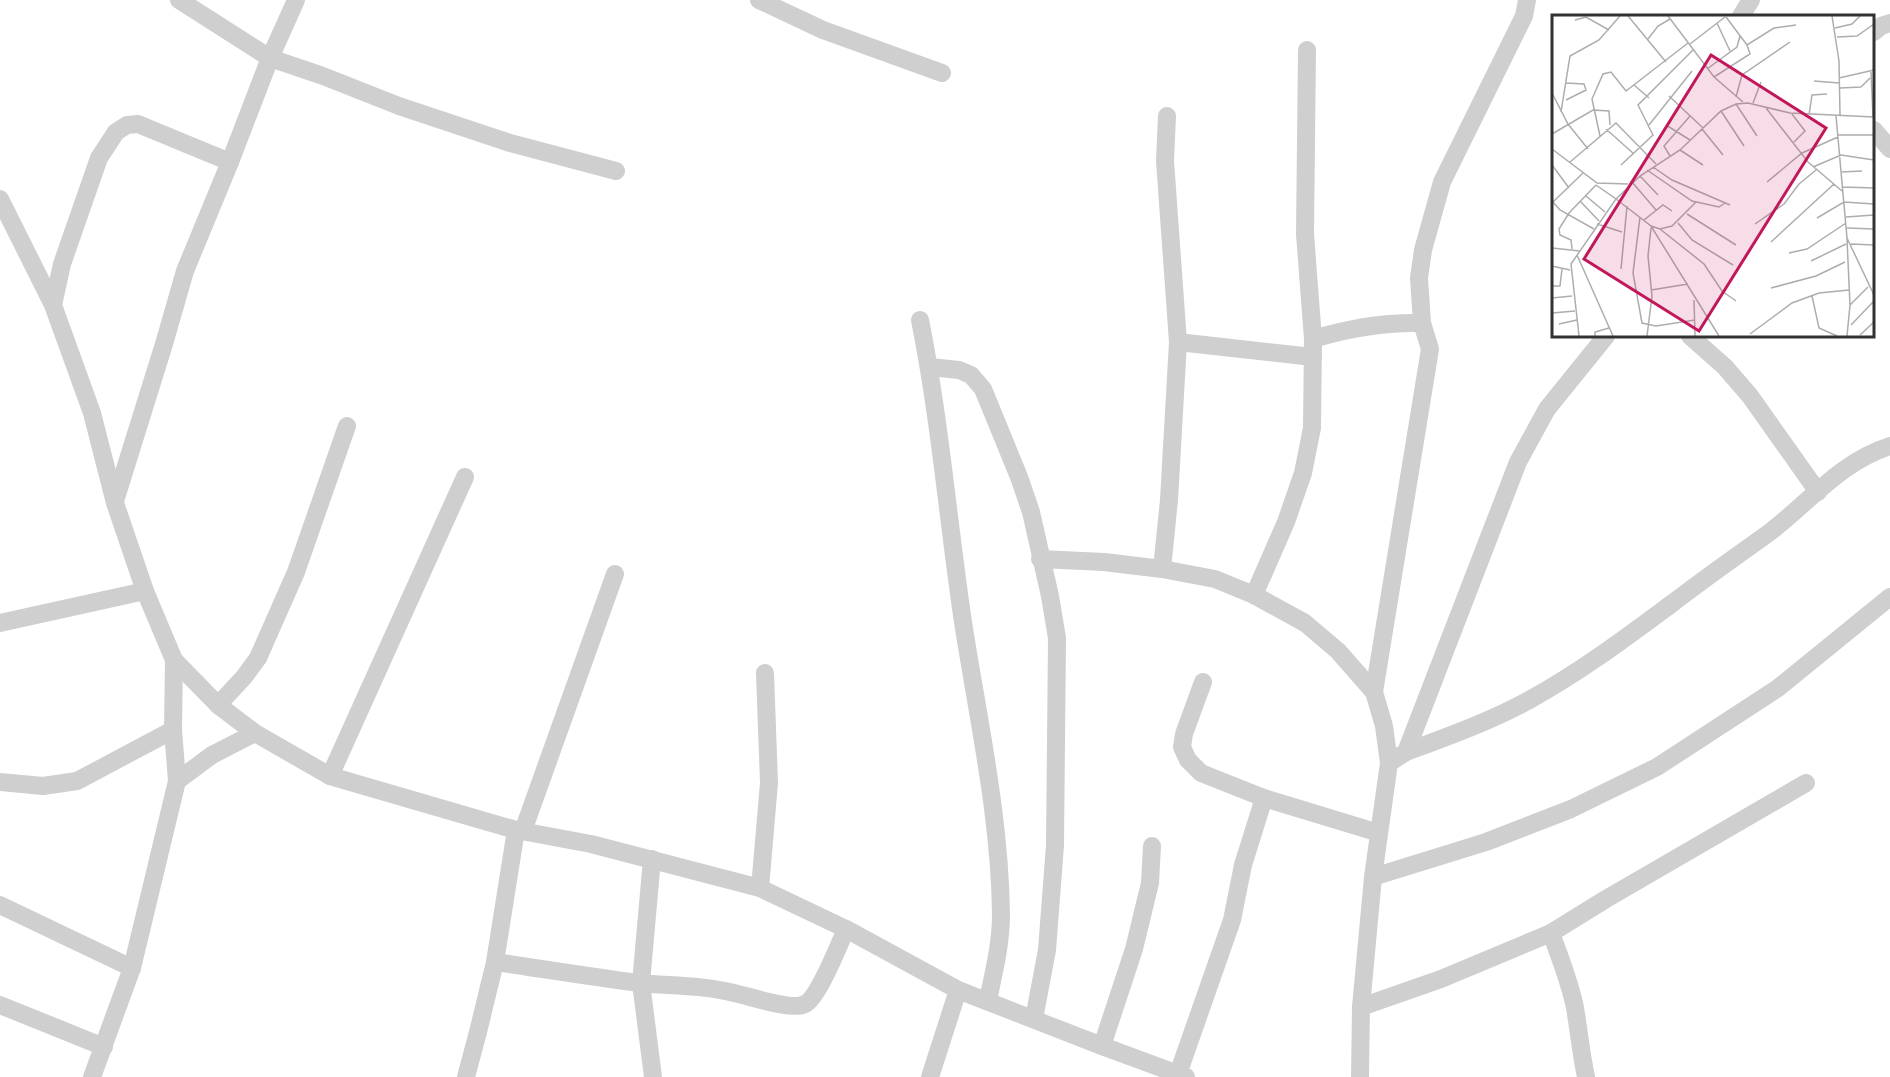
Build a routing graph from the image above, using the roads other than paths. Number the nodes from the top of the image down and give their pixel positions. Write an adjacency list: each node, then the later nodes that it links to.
1 (179, 0): 10 (street)
2 (296, 0): 10 (street)
3 (759, 0): 11 (street)
4 (1527, 0): 20 (street)
5 (1751, 0): 6 (street)
6 (1742, 15)
7 (1890, 23): 8 (street)
8 (1875, 31)
9 (1306, 50): 23 (street)
10 (270, 58): 15 (street); 16 (street)
11 (942, 73)
12 (1167, 116): 24 (street)
13 (1875, 131): 14 (street)
14 (1890, 149)
15 (230, 162): 18 (street); 31 (street)
16 (616, 171)
17 (0, 199): 18 (street)
18 (53, 305): 31 (street)
19 (920, 320): 26 (street)
20 (1422, 323): 23 (street); 42 (street)
21 (1604, 338): 46 (street)
22 (1692, 338): 30 (street)
23 (1313, 339): 25 (street)
24 (1178, 342): 25 (street); 33 (street)
25 (1313, 357): 36 (street)
26 (930, 367): 32 (street); 66 (street)
27 (347, 426): 43 (street)
28 (1890, 446): 30 (street)
29 (465, 477): 48 (street)
30 (1818, 492): 46 (street)
31 (115, 503): 35 (street)
32 (1040, 559): 33 (street); 69 (street)
33 (1162, 569): 36 (street)
34 (615, 574): 53 (street)
35 (145, 591): 38 (street); 39 (street)
36 (1254, 595): 42 (street)
37 (1890, 597): 57 (street)
38 (0, 623)
39 (174, 660): 43 (street); 44 (street)
40 (765, 673): 58 (street)
41 (1203, 682): 52 (street)
42 (1374, 693): 47 (street)
43 (218, 705): 45 (street)
44 (173, 729): 49 (street); 50 (street)
45 (255, 733): 48 (street); 49 (street)
46 (1406, 752): 47 (street)
47 (1389, 763): 54 (street)
48 (330, 776): 53 (street)
49 (177, 781): 63 (street)
50 (0, 782)
51 (1806, 783): 61 (street)
52 (1264, 798): 54 (street); 72 (street)
53 (519, 830): 56 (street); 62 (street)
54 (1379, 834): 57 (street)
55 (1152, 846): 70 (street)
56 (652, 859): 58 (street); 64 (street)
57 (1373, 877): 68 (street)
58 (760, 888): 60 (street)
59 (0, 904): 63 (street)
60 (846, 929): 64 (street); 65 (street)
61 (1551, 933): 68 (street); 78 (street)
62 (495, 962): 64 (street); 74 (street)
63 (132, 968): 71 (street)
64 (641, 983): 75 (street)
65 (958, 990): 66 (street); 76 (street)
66 (988, 1000): 69 (street)
67 (0, 1005): 71 (street)
68 (1361, 1007): 77 (street)
69 (1034, 1019): 70 (street)
70 (1102, 1046): 72 (street)
71 (104, 1047): 73 (street)
72 (1182, 1076)
73 (92, 1077)
74 (466, 1077)
75 (653, 1077)
76 (930, 1077)
77 (1360, 1077)
78 (1586, 1077)

